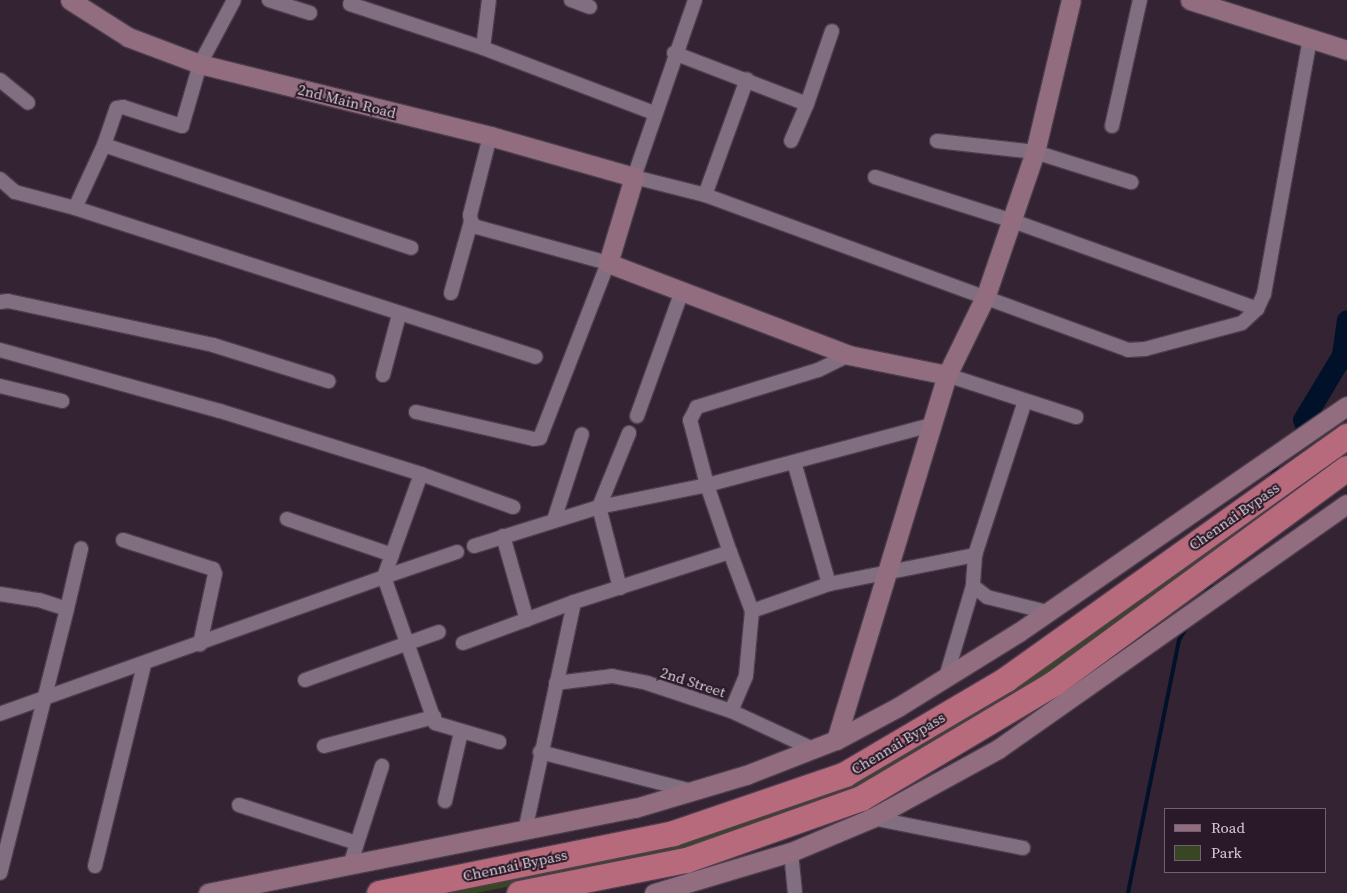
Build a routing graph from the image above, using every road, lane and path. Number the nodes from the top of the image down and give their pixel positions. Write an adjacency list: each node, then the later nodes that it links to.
1 (70, 0): 19 (street, 2nd Main Road)
2 (234, 0): 19 (street)
3 (269, 0): 13 (street)
4 (489, 0): 16 (street)
5 (571, 0): 12 (street)
6 (695, 0): 18 (street)
7 (1071, 0): 30 (street)
8 (1140, 0): 25 (street)
9 (1190, 0): 10 (street)
10 (1215, 3): 15 (street)
11 (350, 4): 16 (street)
12 (590, 7)
13 (310, 13)
14 (832, 31): 23 (street)
15 (1310, 38): 17 (street); 45 (street)
16 (483, 48): 24 (street)
17 (1347, 50)
18 (674, 53): 20 (street); 24 (street)
19 (200, 64): 26 (street, 2nd Main Road); 29 (street)
20 (747, 79): 23 (street); 35 (street)
21 (0, 80): 22 (street)
22 (28, 103)
23 (806, 104): 28 (street)
24 (654, 112): 31 (street)
25 (1112, 126)
26 (490, 136): 31 (street, 2nd Main Road); 38 (street)
27 (937, 140): 30 (street)
28 (792, 141)
29 (104, 145): 36 (street); 39 (street)
30 (1035, 152): 34 (street); 37 (street)
31 (634, 177): 35 (street); 40 (street)
32 (875, 177): 37 (street)
33 (0, 179): 36 (street)
34 (1131, 182)
35 (705, 195): 43 (street)
36 (75, 208): 46 (street)
37 (1013, 221): 43 (street); 45 (street)
38 (471, 222): 40 (street); 42 (street)
39 (411, 248)
40 (608, 263): 41 (street); 57 (street)
41 (682, 291): 48 (street); 58 (street)
42 (451, 293)
43 (986, 295): 45 (street); 51 (street)
44 (0, 302): 52 (street)
45 (1257, 309)
46 (399, 315): 49 (street); 50 (street)
47 (0, 350): 66 (street)
48 (849, 355): 51 (street); 67 (street)
49 (535, 357)
50 (383, 375)
51 (947, 375): 55 (street); 60 (street)
52 (328, 382)
53 (0, 386): 54 (street)
54 (62, 401)
55 (1026, 401): 59 (street); 80 (street)
56 (1347, 406): 90 (street)
57 (416, 412)
58 (636, 416)
59 (1076, 417)
60 (931, 425): 64 (street); 81 (street)
61 (629, 433): 70 (street)
62 (582, 434): 72 (street)
63 (1347, 436): 123 (highway, Chennai Bypass)
64 (794, 462): 67 (street); 83 (street)
65 (1347, 468): 124 (highway, Chennai Bypass)
66 (421, 474): 69 (street); 79 (street)
67 (707, 485): 70 (street); 78 (street)
68 (1347, 504): 114 (street)
69 (513, 507)
70 (599, 507): 72 (street); 85 (street)
71 (288, 519): 79 (street)
72 (554, 520): 73 (street)
73 (504, 536): 75 (street); 91 (street)
74 (123, 540): 94 (street)
75 (474, 546)
76 (81, 549): 88 (street)
77 (457, 552): 82 (street)
78 (730, 552): 85 (street); 89 (street)
79 (392, 555): 82 (street)
80 (975, 555): 81 (street); 84 (street)
81 (886, 572): 83 (street); 105 (street)
82 (384, 577): 94 (street); 95 (street)
83 (829, 584): 89 (street)
84 (973, 586): 90 (street); 97 (street)
85 (620, 588): 87 (street)
86 (0, 594): 88 (street)
87 (574, 602): 91 (street); 99 (street)
88 (67, 609): 100 (street)
89 (752, 611): 101 (street)
90 (1047, 612): 97 (street)
91 (527, 620): 93 (street)
92 (439, 632): 95 (street)
93 (463, 643)
94 (200, 644): 96 (street)
95 (408, 645): 98 (street); 103 (street)
96 (144, 665): 100 (street); 120 (street)
97 (946, 677): 105 (street)
98 (305, 680)
99 (556, 683): 101 (street, 2nd Street); 109 (street)
100 (46, 700): 102 (street); 121 (street)
101 (731, 711): 108 (street, 2nd Street)
102 (0, 714)
103 (434, 717): 104 (street); 107 (street)
104 (460, 732): 106 (street); 112 (street)
105 (836, 740): 108 (street)
106 (499, 742)
107 (324, 746)
108 (813, 749): 111 (street)
109 (540, 752): 111 (street); 115 (street)
110 (382, 766): 116 (street)
111 (693, 791): 115 (street)
112 (445, 801)
113 (239, 805): 116 (street)
114 (872, 818): 117 (street); 118 (street)
115 (525, 831): 119 (street)
116 (357, 843): 119 (street)
117 (1023, 848)
118 (790, 852): 125 (street); 126 (street)
119 (351, 862): 122 (street)
120 (95, 866)
121 (0, 873)
122 (208, 893)
123 (379, 893)
124 (519, 893)
125 (654, 893)
126 (795, 893)

